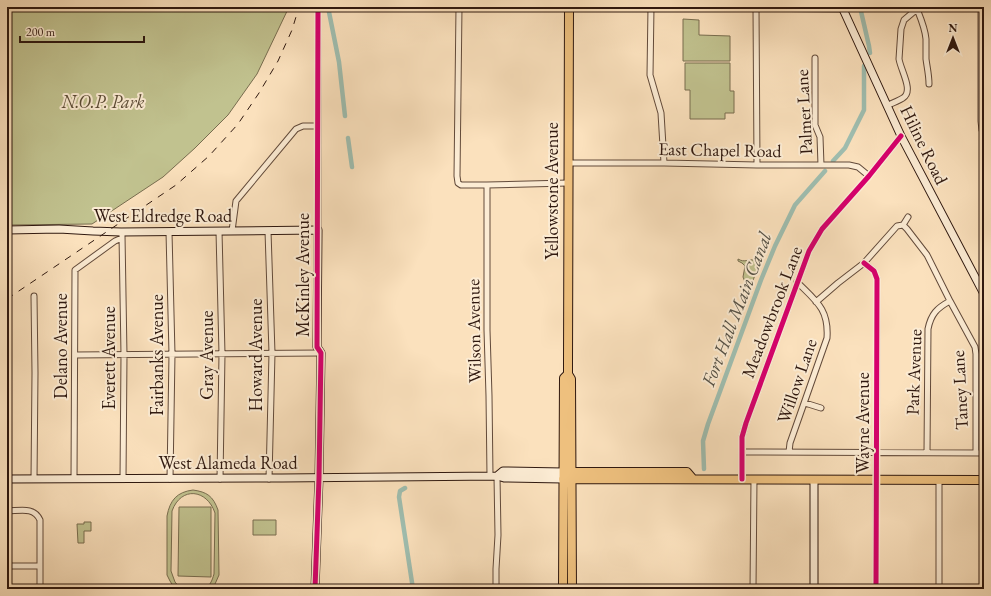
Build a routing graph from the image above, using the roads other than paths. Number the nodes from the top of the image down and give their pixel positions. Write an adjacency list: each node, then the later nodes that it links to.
1 (318, 7): 13 (street, McKinley Avenue)
2 (459, 7): 22 (street)
3 (569, 7): 16 (main road, Yellowstone Avenue)
4 (651, 7): 6 (street); 17 (street)
5 (981, 7): 14 (street)
6 (756, 8): 7 (street); 19 (street)
7 (842, 8): 12 (street, Hiline Road)
8 (815, 58): 18 (street, Palmer Lane)
9 (936, 75): 10 (street)
10 (929, 76): 11 (street); 12 (street)
11 (929, 84)
12 (888, 105): 15 (street, Hiline Road)
13 (318, 126): 26 (street, McKinley Avenue); 28 (street)
14 (984, 134)
15 (901, 136): 20 (street, Meadowbrook Lane); 34 (street, Hiline Road)
16 (569, 163): 17 (street, East Chapel Road); 21 (main road, Yellowstone Avenue)
17 (664, 163): 19 (street, East Chapel Road)
18 (821, 164): 19 (street, East Chapel Road); 20 (street, East Chapel Road)
19 (757, 165)
20 (869, 176): 33 (street, Meadowbrook Lane)
21 (568, 184): 22 (street); 52 (main road, Yellowstone Avenue)
22 (487, 185): 53 (street, Wilson Avenue)
23 (908, 217): 24 (street)
24 (903, 225): 32 (street); 36 (street, Taney Lane)
25 (7, 230): 31 (street, West Eldredge Road)
26 (318, 230): 29 (street, West Eldredge Road); 38 (street, McKinley Avenue)
27 (219, 231): 28 (street, West Eldredge Road); 30 (street, West Eldredge Road); 41 (street, Gray Avenue)
28 (232, 231): 29 (street, West Eldredge Road)
29 (268, 231): 39 (street, Howard Avenue)
30 (169, 232): 31 (street, West Eldredge Road); 40 (street, Fairbanks Avenue)
31 (122, 235): 42 (street, Everett Avenue); 43 (street, Delano Avenue)
32 (864, 263): 37 (street); 49 (street, Wayne Avenue)
33 (797, 282): 37 (street, Willow Lane); 46 (street, Meadowbrook Lane)
34 (984, 294)
35 (34, 296): 55 (street)
36 (950, 301): 48 (street, Park Avenue); 50 (street, Taney Lane)
37 (816, 302): 44 (street, Willow Lane)
38 (321, 352): 39 (street); 57 (street, McKinley Avenue)
39 (272, 353): 41 (street); 56 (street, Howard Avenue)
40 (172, 354): 41 (street); 42 (street); 60 (street, Fairbanks Avenue)
41 (222, 354): 61 (street, Gray Avenue)
42 (124, 355): 43 (street); 59 (street, Everett Avenue)
43 (75, 356): 58 (street, Delano Avenue)
44 (804, 403): 45 (street); 47 (street, Willow Lane)
45 (822, 408)
46 (742, 452): 47 (street); 62 (street, Meadowbrook Lane)
47 (790, 452): 49 (street)
48 (927, 452): 49 (street); 50 (street)
49 (877, 453): 65 (street, Wayne Avenue)
50 (976, 453): 51 (street)
51 (984, 453)
52 (568, 475): 53 (street, West Alameda Road); 62 (main road); 74 (main road, Yellowstone Avenue); 75 (main road, Yellowstone Avenue)
53 (493, 476): 57 (street, West Alameda Road); 73 (street, Wilson Avenue)
54 (7, 478): 55 (street, West Alameda Road)
55 (34, 478): 58 (street, West Alameda Road)
56 (269, 478): 57 (street, West Alameda Road); 61 (street, West Alameda Road)
57 (319, 478): 72 (street, McKinley Avenue)
58 (74, 479): 59 (street, West Alameda Road)
59 (123, 479): 60 (street, West Alameda Road)
60 (170, 479): 61 (street, West Alameda Road)
61 (220, 479)
62 (742, 479): 63 (main road)
63 (754, 479): 64 (main road); 76 (street)
64 (814, 480): 65 (main road); 77 (street)
65 (876, 480): 66 (main road); 78 (street, Wayne Avenue)
66 (939, 480): 67 (main road); 79 (street)
67 (984, 480)
68 (7, 511): 70 (street)
69 (7, 566): 70 (street)
70 (40, 566): 71 (street)
71 (40, 589)
72 (315, 589)
73 (496, 589)
74 (563, 589)
75 (572, 589)
76 (753, 589)
77 (814, 589)
78 (876, 589)
79 (939, 589)

